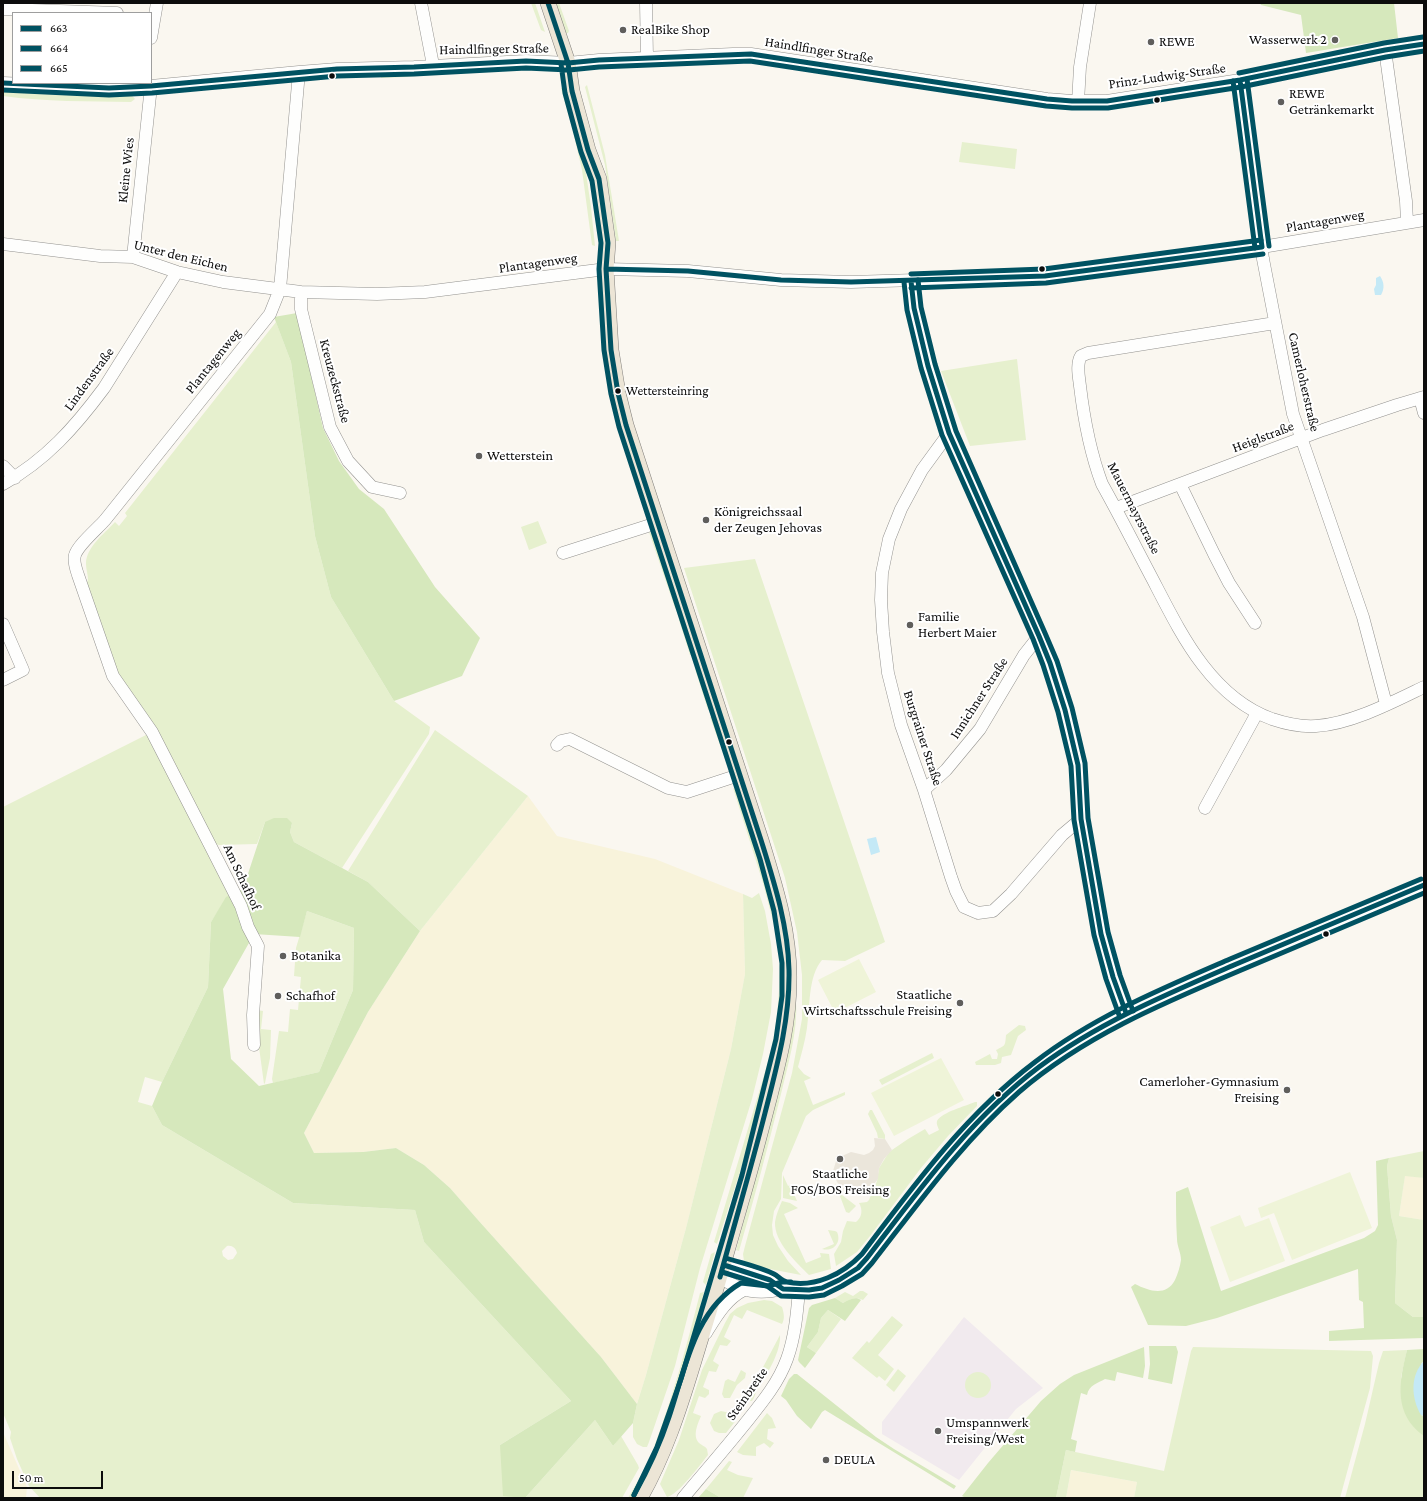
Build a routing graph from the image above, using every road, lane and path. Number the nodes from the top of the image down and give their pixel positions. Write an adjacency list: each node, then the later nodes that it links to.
1 (421, 3): 13 (street)
2 (548, 3): 12 (main road)
3 (646, 3): 11 (street)
4 (1090, 3): 18 (street)
5 (3, 8): 7 (street)
6 (154, 10): 8 (street)
7 (94, 12)
8 (152, 29)
9 (1424, 44): 10 (street, Prinz-Ludwig-Straße)
10 (1385, 50): 15 (street, Prinz-Ludwig-Straße); 20 (street)
11 (647, 57): 12 (street, Haindlfinger Straße); 18 (street, Haindlfinger Straße)
12 (568, 64): 13 (street, Haindlfinger Straße); 24 (main road)
13 (433, 65): 14 (street, Haindlfinger Straße)
14 (299, 72): 17 (street, Haindlfinger Straße); 27 (street)
15 (1240, 80): 18 (street, Prinz-Ludwig-Straße); 22 (street, Camerloherstraße)
16 (20, 84): 17 (street, Haindlfinger Straße)
17 (151, 86): 23 (street, Kleine Wies)
18 (1078, 102)
19 (1424, 220): 20 (street, Plantagenweg)
20 (1407, 222): 22 (street, Plantagenweg)
21 (3, 244): 23 (street, Unter den Eichen)
22 (1262, 247): 26 (street, Plantagenweg); 29 (street, Camerloherstraße)
23 (133, 257): 25 (street, Unter den Eichen)
24 (606, 269): 26 (street, Plantagenweg); 28 (street, Plantagenweg); 40 (main road)
25 (177, 272): 27 (street, Unter den Eichen); 35 (street, Lindenstraße)
26 (911, 281): 32 (street)
27 (280, 289): 28 (street, Plantagenweg); 49 (street, Plantagenweg)
28 (301, 292): 38 (street, Kreuzeckstraße)
29 (1275, 323): 33 (street, Camerloherstraße); 39 (street, Mauermayrstraße)
30 (1422, 398): 31 (street); 33 (street, Heiglstraße)
31 (1424, 412)
32 (949, 433): 44 (street); 52 (street, Burgrainer Straße)
33 (1301, 439): 37 (street, Heiglstraße); 47 (street, Camerloherstraße)
34 (3, 466): 35 (street)
35 (14, 478): 36 (street, Lindenstraße)
36 (3, 484)
37 (1180, 484): 39 (street, Heiglstraße); 42 (street)
38 (400, 493)
39 (1116, 508): 48 (street, Mauermayrstraße)
40 (657, 523): 41 (street); 51 (main road)
41 (563, 553)
42 (1255, 623)
43 (3, 624): 45 (street)
44 (1039, 636): 52 (street, Innichner Straße); 54 (street)
45 (3, 680)
46 (1424, 687): 47 (street, Mauermayrstraße)
47 (1386, 704): 48 (street, Mauermayrstraße)
48 (1257, 713): 53 (street)
49 (152, 732): 57 (street, Am Schafhof)
50 (557, 745): 51 (street)
51 (739, 774): 58 (main road)
52 (924, 790): 54 (street, Burgrainer Straße)
53 (1205, 808)
54 (1081, 819): 56 (street)
55 (1424, 885): 56 (street)
56 (1126, 1013): 61 (street)
57 (254, 1045)
58 (722, 1271): 59 (street); 60 (street); 62 (main road)
59 (783, 1289): 60 (street); 61 (street)
60 (744, 1290): 62 (street)
61 (799, 1290): 64 (street, Steinbreite)
62 (699, 1346): 63 (main road)
63 (640, 1498)
64 (683, 1498)

